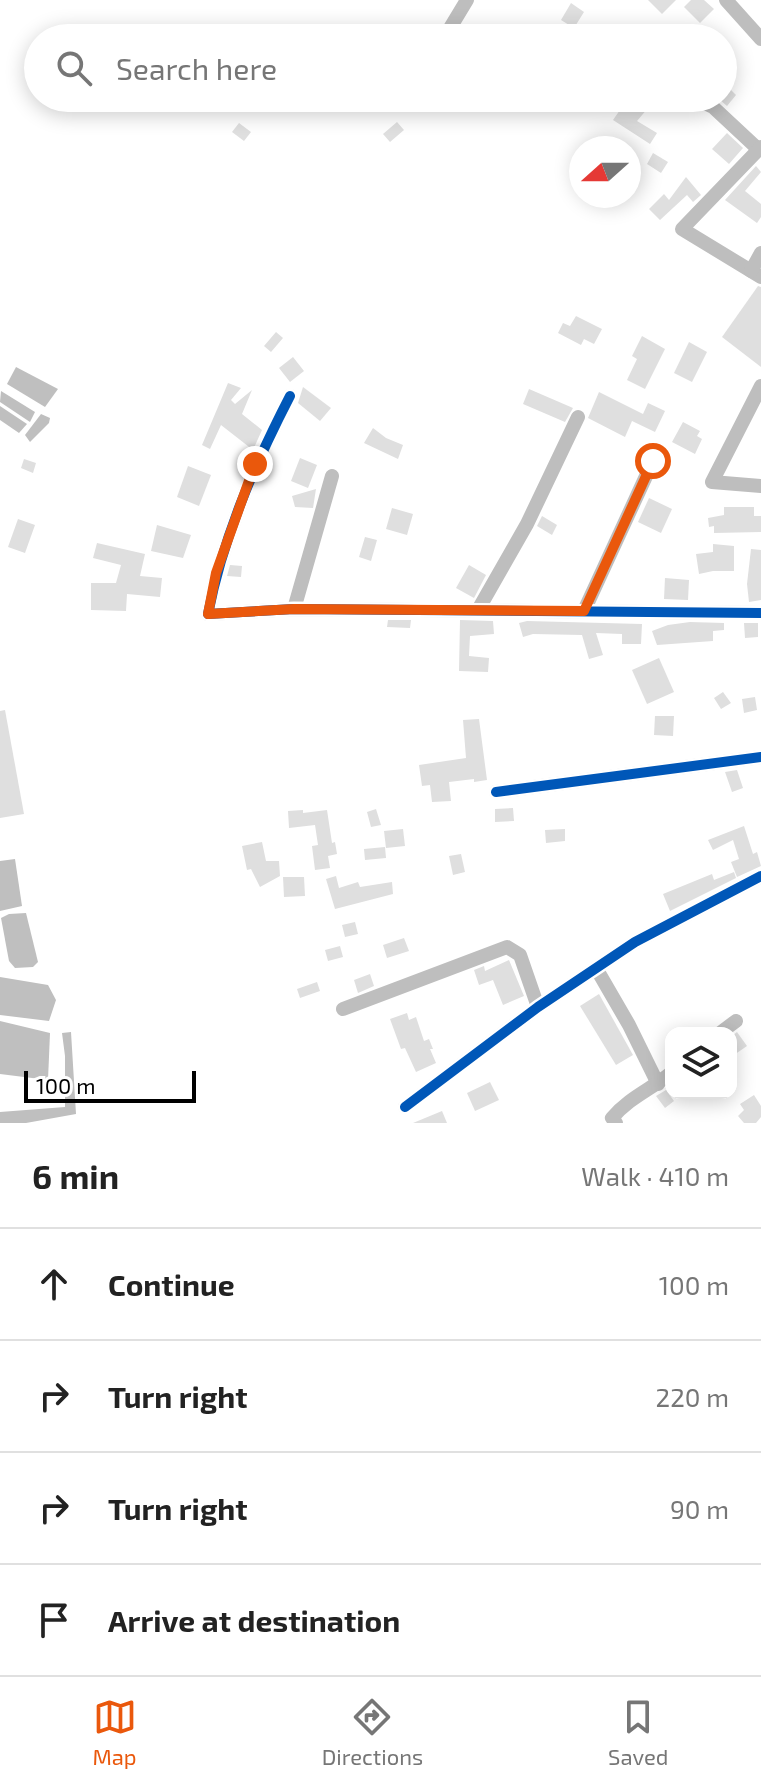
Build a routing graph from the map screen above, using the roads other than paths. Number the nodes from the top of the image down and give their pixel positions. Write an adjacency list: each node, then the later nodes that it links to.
1 (467, 0): 3 (street)
2 (726, 0): 4 (street)
3 (452, 24)
4 (761, 39)
5 (719, 112): 6 (street)
6 (760, 148): 8 (street)
7 (761, 253): 8 (street)
8 (756, 274)
9 (761, 386): 14 (street)
10 (290, 396): 15 (street)
11 (578, 417): 16 (street)
12 (653, 461): 17 (street)
13 (332, 476): 15 (street)
14 (761, 486)
15 (294, 609): 16 (street)
16 (478, 610): 17 (street)
17 (584, 611): 18 (street)
18 (761, 613)
19 (761, 757): 20 (street)
20 (496, 792)
21 (761, 876): 22 (street)
22 (596, 968): 23 (street); 28 (street)
23 (538, 1007): 24 (street); 29 (street)
24 (343, 1009)
25 (736, 1021): 26 (street)
26 (728, 1027)
27 (665, 1078): 28 (street)
28 (658, 1084): 30 (street)
29 (405, 1107)
30 (616, 1123)

